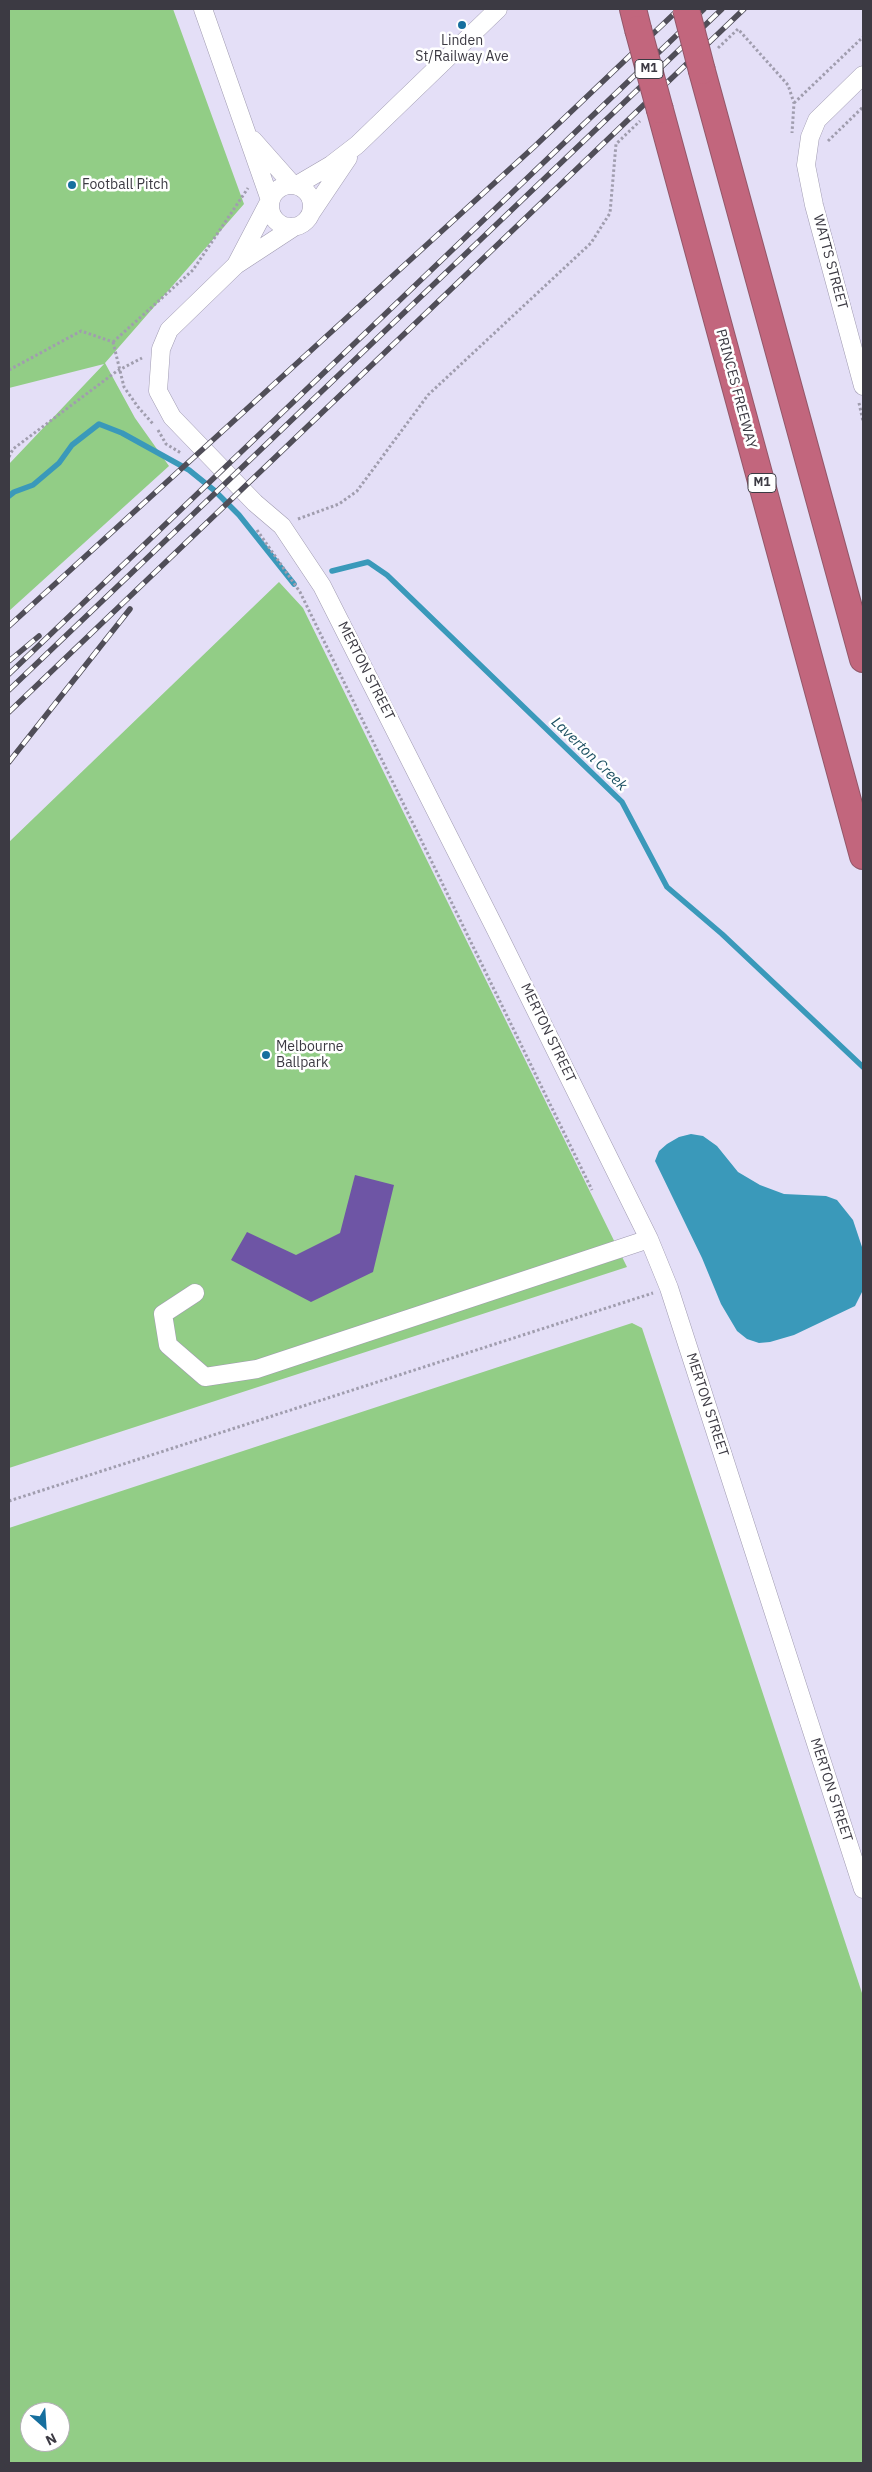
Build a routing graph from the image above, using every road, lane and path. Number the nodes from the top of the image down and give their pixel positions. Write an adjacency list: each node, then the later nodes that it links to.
1 (203, 9): 12 (street)
2 (497, 9): 13 (street)
3 (686, 9): 27 (highway, bridge)
4 (636, 19): 11 (highway, PRINCES FREEWAY / M1, bridge)
5 (738, 29): 7 (path)
6 (863, 37): 9 (path)
7 (717, 49)
8 (863, 75): 23 (street, WATTS STREET)
9 (794, 103)
10 (863, 107): 14 (path)
11 (652, 113): 25 (path); 28 (highway, PRINCES FREEWAY / M1)
12 (248, 134): 15 (street); 16 (street)
13 (357, 145): 16 (street); 18 (street)
14 (825, 147)
15 (261, 177): 17 (street); 22 (path)
16 (294, 185): 17 (street); 18 (street)
17 (270, 201): 19 (street); 20 (street, MERTON STREET)
18 (311, 213): 19 (street)
19 (294, 227): 20 (street, MERTON STREET)
20 (236, 265): 21 (street, MERTON STREET)
21 (161, 349): 24 (path); 25 (street, MERTON STREET)
22 (9, 370)
23 (863, 386)
24 (9, 457)
25 (282, 526): 30 (street, MERTON STREET)
26 (263, 539): 29 (path)
27 (863, 659)
28 (863, 856)
29 (592, 1190)
30 (650, 1239): 31 (street, MERTON STREET); 32 (street)
31 (669, 1288): 33 (path); 34 (street, MERTON STREET)
32 (196, 1293)
33 (9, 1501)
34 (863, 1888)

